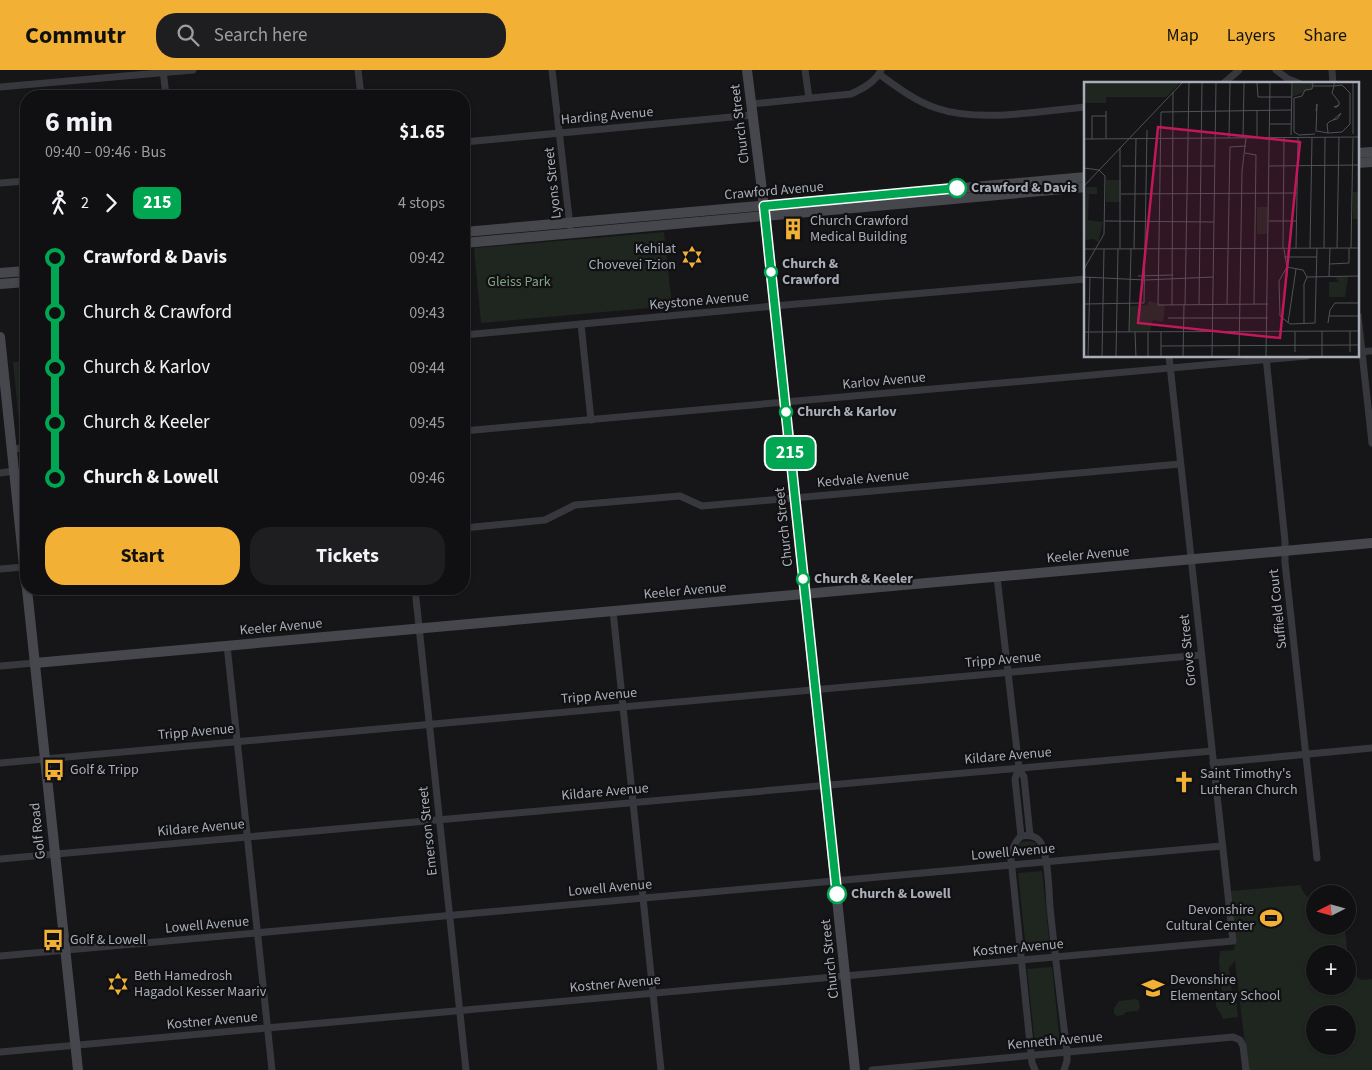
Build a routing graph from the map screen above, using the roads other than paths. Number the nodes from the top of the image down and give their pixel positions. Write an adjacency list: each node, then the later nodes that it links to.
1 (193, 70): 8 (street)
2 (358, 70): 14 (street)
3 (552, 70): 18 (street, Lyons Street)
4 (747, 70): 17 (street, Church Street)
5 (805, 70): 15 (street)
6 (1239, 70): 10 (street)
7 (1276, 70): 11 (street)
8 (163, 71): 12 (street); 13 (street)
9 (880, 72): 15 (street, Harding Avenue); 16 (street)
10 (1225, 82)
11 (1296, 82)
12 (0, 87)
13 (165, 90)
14 (360, 90)
15 (809, 98): 17 (street, Harding Avenue)
16 (1084, 107)
17 (752, 110): 18 (street, Harding Avenue); 25 (street, Church Street)
18 (560, 133): 19 (street, Harding Avenue); 26 (street, Lyons Street)
19 (470, 141)
20 (1084, 177): 24 (street, Crawford Avenue)
21 (20, 181): 22 (street)
22 (0, 183)
23 (1084, 187): 24 (street, Crawford Avenue)
24 (958, 194): 25 (street, Crawford Avenue)
25 (764, 211): 26 (street, Crawford Avenue); 34 (street, Church Street)
26 (570, 228): 27 (street, Crawford Avenue); 28 (street, Crawford Avenue)
27 (470, 232)
28 (470, 242)
29 (20, 271): 30 (street)
30 (0, 273)
31 (1084, 279): 34 (street, Keystone Avenue)
32 (20, 282): 33 (street)
33 (0, 284)
34 (774, 306): 35 (street, Keystone Avenue); 44 (street, Church Street)
35 (581, 324): 36 (street, Keystone Avenue); 45 (street)
36 (470, 334)
37 (0, 337): 43 (street)
38 (1372, 351): 39 (street)
39 (1360, 352): 47 (street)
40 (1169, 358): 42 (street, Grove Street)
41 (1266, 358): 42 (street, Karlov Avenue); 57 (street, Suffield Court)
42 (1170, 368): 44 (street, Karlov Avenue); 50 (street, Grove Street)
43 (2, 376): 49 (street)
44 (784, 402): 45 (street, Karlov Avenue); 53 (street, Church Street)
45 (591, 420): 46 (street, Karlov Avenue)
46 (470, 431)
47 (1372, 443)
48 (20, 448): 49 (street)
49 (12, 449): 51 (street)
50 (1180, 464): 53 (street, Kedvale Avenue); 58 (street, Grove Street)
51 (14, 471): 52 (street); 55 (street)
52 (0, 472)
53 (795, 497): 54 (street, Kedvale Avenue); 62 (street, Church Street)
54 (470, 527)
55 (20, 529)
56 (1372, 543): 57 (street, Keeler Avenue)
57 (1285, 552): 58 (street, Keeler Avenue); 78 (street, Suffield Court)
58 (1191, 560): 61 (street, Keeler Avenue); 68 (street, Grove Street)
59 (20, 567): 60 (street)
60 (0, 569)
61 (997, 576): 62 (street, Keeler Avenue); 71 (street)
62 (805, 593): 65 (street, Keeler Avenue); 72 (street, Church Street)
63 (28, 595): 69 (street, Golf Road)
64 (416, 595): 66 (street, Emerson Street)
65 (613, 611): 66 (street, Keeler Avenue); 73 (street)
66 (419, 628): 67 (street, Keeler Avenue); 74 (street, Emerson Street)
67 (227, 646): 69 (street, Keeler Avenue); 75 (street)
68 (1201, 655): 71 (street, Tripp Avenue); 77 (street, Grove Street)
69 (34, 663): 70 (street, Keeler Avenue); 79 (street, Golf Road)
70 (0, 666)
71 (1008, 672): 72 (street, Tripp Avenue); 82 (street)
72 (815, 689): 73 (street, Tripp Avenue); 83 (street, Church Street)
73 (623, 706): 74 (street, Tripp Avenue); 84 (street)
74 (430, 724): 75 (street, Tripp Avenue); 85 (street, Emerson Street)
75 (237, 741): 79 (street, Tripp Avenue); 88 (street)
76 (1372, 748): 78 (street)
77 (1212, 751): 80 (street, Grove Street); 82 (street, Kildare Avenue)
78 (1306, 754): 80 (street); 91 (street, Suffield Court)
79 (45, 759): 81 (street, Tripp Avenue); 90 (street, Golf Road)
80 (1213, 762): 89 (street, Grove Street)
81 (0, 763)
82 (1019, 768): 83 (street, Kildare Avenue); 86 (street); 87 (street)
83 (825, 785): 84 (street, Kildare Avenue); 95 (street, Church Street)
84 (633, 802): 85 (street, Kildare Avenue); 96 (street)
85 (440, 820): 88 (street, Kildare Avenue); 97 (street, Emerson Street)
86 (1030, 835): 87 (street); 93 (street)
87 (1021, 836): 94 (street)
88 (247, 837): 90 (street, Kildare Avenue); 98 (street)
89 (1222, 846): 93 (street, Lowell Avenue); 99 (street, Grove Street)
90 (55, 854): 92 (street, Kildare Avenue); 100 (street, Golf Road)
91 (1317, 858)
92 (0, 859)
93 (1046, 861): 94 (street, Lowell Avenue); 102 (street)
94 (1011, 865): 95 (street, Lowell Avenue); 103 (street)
95 (835, 880): 96 (street, Lowell Avenue); 104 (street, Church Street)
96 (643, 898): 97 (street, Lowell Avenue); 105 (street)
97 (449, 915): 98 (street, Lowell Avenue); 106 (street, Emerson Street)
98 (257, 933): 100 (street, Lowell Avenue); 107 (street)
99 (1232, 941): 102 (street, Kostner Avenue)
100 (65, 950): 101 (street, Lowell Avenue); 108 (street, Golf Road)
101 (0, 956)
102 (1055, 957): 103 (street, Kostner Avenue); 110 (street)
103 (1021, 960): 104 (street, Kostner Avenue); 111 (street)
104 (845, 976): 105 (street, Kostner Avenue); 116 (street, Church Street)
105 (653, 993): 106 (street, Kostner Avenue); 115 (street)
106 (460, 1011): 107 (street, Kostner Avenue); 114 (street, Emerson Street)
107 (267, 1028): 108 (street, Kostner Avenue); 113 (street)
108 (75, 1046): 109 (street, Kostner Avenue); 112 (street, Golf Road)
109 (0, 1052)
110 (1067, 1052): 111 (street, Kenneth Avenue); 119 (street); 120 (street, Kenneth Avenue)
111 (1031, 1056): 117 (street, Kenneth Avenue); 118 (street)
112 (78, 1070)
113 (272, 1070)
114 (466, 1070)
115 (661, 1070)
116 (855, 1070)
117 (872, 1070)
118 (1034, 1070)
119 (1064, 1070)
120 (1246, 1070)

